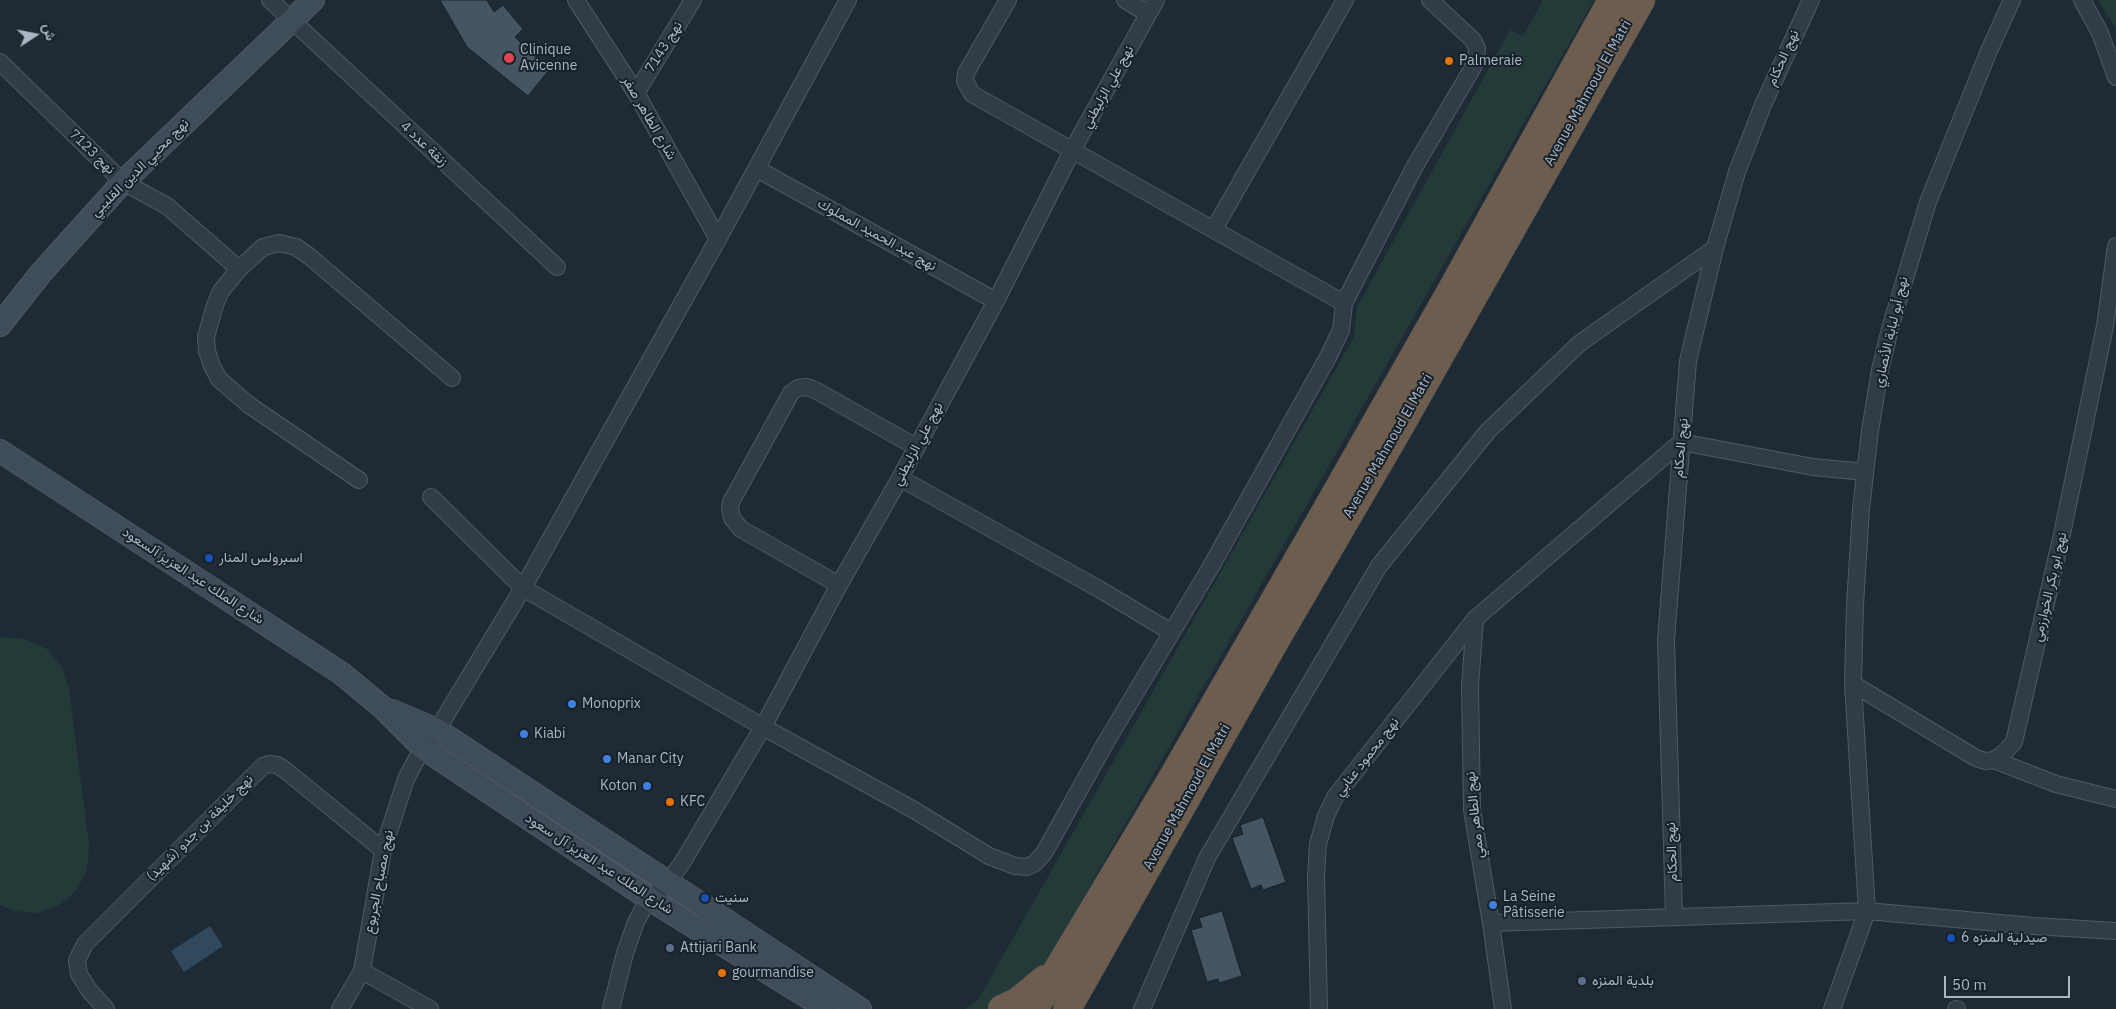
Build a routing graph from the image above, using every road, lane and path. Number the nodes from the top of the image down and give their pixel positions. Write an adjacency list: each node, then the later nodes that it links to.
1 (270, 0): 16 (street, زنقة عدد 4)
2 (313, 0): 16 (main road, نهج محيي الدين القليبي)
3 (576, 0): 19 (street, شارع الطاهر صفر)
4 (693, 0): 19 (street, نهج 7143)
5 (848, 0): 21 (street, نهج مصباح الجربوع)
6 (1008, 0): 20 (street)
7 (1125, 0): 15 (street)
8 (1345, 0): 23 (street)
9 (1430, 0): 30 (street)
10 (1612, 0): 58 (highway, Avenue Mahmoud El Matri)
11 (1641, 0): 60 (highway, Avenue Mahmoud El Matri)
12 (1811, 0): 26 (street, نهج الحكام)
13 (2012, 0): 36 (street, نهج أبو لبابة الأنصاري)
14 (2082, 0): 18 (street)
15 (1152, 7): 20 (street, نهج علي الزليطني)
16 (291, 20): 22 (main road, نهج محيي الدين القليبي); 27 (street, زنقة عدد 4)
17 (0, 62): 22 (street, نهج 7123)
18 (2116, 77)
19 (636, 93): 24 (street, شارع الطاهر صفر)
20 (1073, 149): 23 (street); 29 (street, نهج علي الزليطني)
21 (757, 169): 24 (street, نهج مصباح الجربوع); 29 (street, نهج عبد الحميد المملوك)
22 (123, 182): 28 (street, نهج 7123); 31 (main road, نهج محيي الدين القليبي)
23 (1214, 229): 30 (street)
24 (718, 239): 41 (street, نهج مصباح الجربوع)
25 (2116, 246): 49 (street, نهج ابو بكر الخوارزمي)
26 (1714, 248): 33 (street, نهج الحكام); 71 (street)
27 (557, 267)
28 (238, 269): 32 (street); 38 (street)
29 (996, 301): 34 (street, نهج علي الزليطني)
30 (1344, 303): 43 (street)
31 (0, 325)
32 (452, 378)
33 (1681, 442): 36 (street); 42 (street, نهج محمود عنابي); 55 (street, نهج الحكام)
34 (916, 447): 37 (street, نهج علي الزليطني); 40 (street)
35 (0, 451): 45 (main road, شارع الملك عبد العزيز آلسعود)
36 (1866, 472): 44 (street, نهج أبو لبابة الأنصاري)
37 (900, 478): 40 (street, نهج علي الزليطني); 43 (street)
38 (359, 480)
39 (431, 496): 41 (street)
40 (839, 585): 46 (street, نهج علي الزليطني)
41 (523, 588): 46 (street); 47 (street, نهج مصباح الجربوع)
42 (1475, 619): 56 (street, نهج الطاهر ممي); 72 (street, نهج محمود عنابي)
43 (1171, 632): 46 (street)
44 (1853, 684): 49 (street); 54 (street, نهج أبو لبابة الأنصاري)
45 (382, 707): 47 (main road, شارع الملك عبد العزيز آل سعود); 48 (main road, شارع الملك عبد العزيز آل سعود)
46 (763, 727): 52 (street, نهج علي الزليطني)
47 (437, 730): 48 (street, نهج مصباح الجربوع); 52 (main road, شارع الملك عبد العزيز آل سعود)
48 (423, 748): 51 (street, نهج مصباح الجربوع); 53 (main road, شارع الملك عبد العزيز آل سعود)
49 (1994, 760): 50 (street)
50 (2116, 799)
51 (383, 850): 59 (street, نهج مصباح الجربوع); 61 (street, نهج خليفة بن جدو (شهيد))
52 (668, 882): 53 (street, نهج علي الزليطني); 66 (main road, شارع الملك عبد العزيز آل سعود)
53 (651, 900): 64 (street, نهج علي الزليطني); 65 (main road, شارع الملك عبد العزيز آل سعود)
54 (1867, 911): 55 (street); 57 (street); 74 (street)
55 (1674, 916): 56 (street)
56 (1491, 923): 73 (street, نهج الطاهر ممي)
57 (2116, 931)
58 (1056, 969): 67 (highway); 68 (highway, Avenue Mahmoud El Matri)
59 (362, 971): 62 (street, نهج مصباح الجربوع); 63 (street)
60 (1087, 974): 69 (highway, Avenue Mahmoud El Matri); 70 (highway)
61 (106, 1009)
62 (340, 1009)
63 (430, 1009)
64 (611, 1009)
65 (827, 1009)
66 (860, 1009)
67 (1002, 1009)
68 (1034, 1009)
69 (1067, 1009)
70 (1079, 1009)
71 (1142, 1009)
72 (1320, 1009)
73 (1503, 1009)
74 (1832, 1009)

